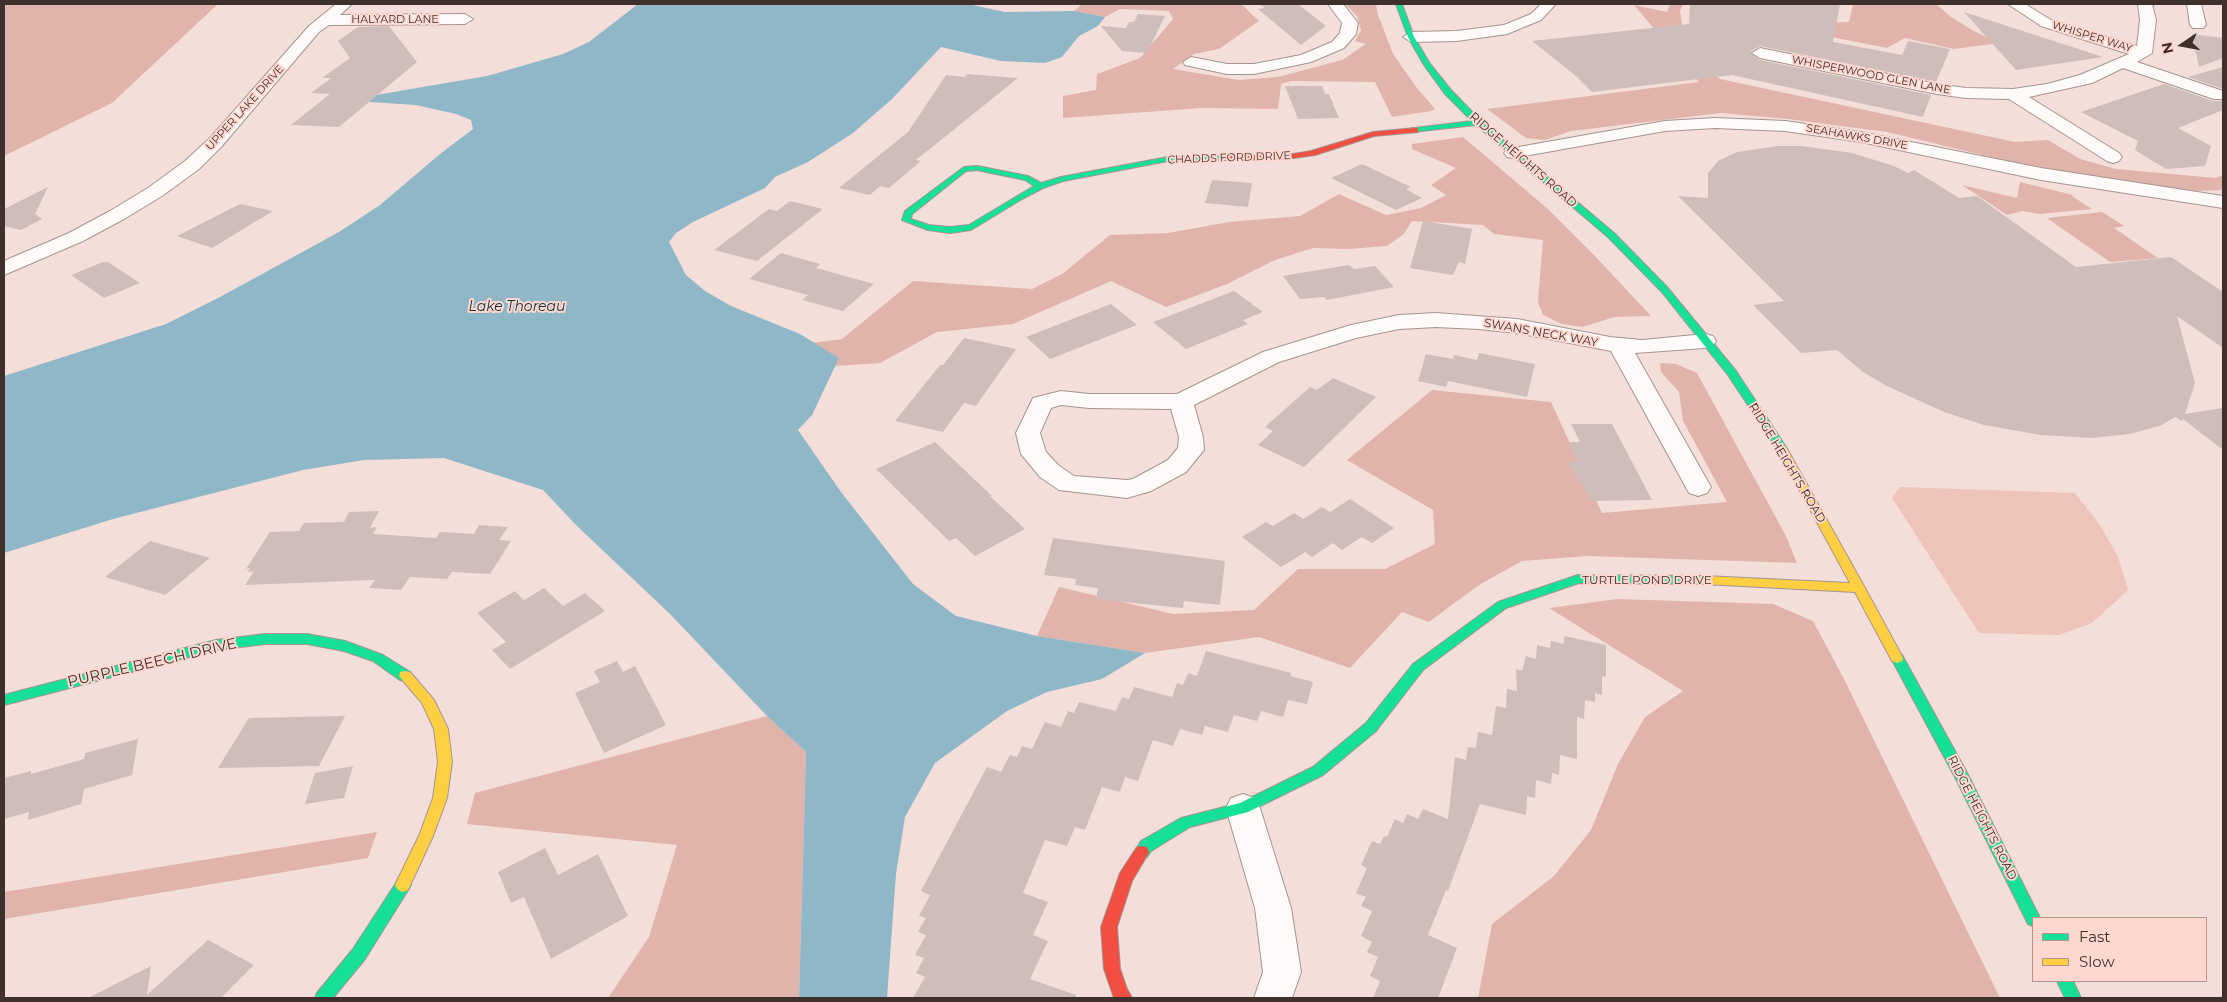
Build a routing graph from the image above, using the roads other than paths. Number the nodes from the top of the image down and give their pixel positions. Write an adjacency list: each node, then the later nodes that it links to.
1 (345, 4): 9 (street, UPPER LAKE DRIVE)
2 (1335, 4): 14 (street)
3 (1400, 4): 11 (street, RIDGE HEIGHTS ROAD)
4 (1549, 4): 11 (street)
5 (2015, 4): 13 (street, WHISPER WAY)
6 (2145, 4): 13 (street)
7 (2194, 4): 10 (street)
8 (465, 19): 9 (street, HALYARD LANE)
9 (324, 20): 25 (street, UPPER LAKE DRIVE)
10 (2198, 25)
11 (1411, 37): 18 (street, RIDGE HEIGHTS ROAD)
12 (1760, 53): 16 (street, WHISPERWOOD GLEN LANE)
13 (2144, 53): 15 (street, WHISPERWOOD GLEN LANE)
14 (1192, 62)
15 (2120, 62): 16 (street, WHISPERWOOD GLEN LANE); 17 (street)
16 (2013, 94): 20 (street)
17 (2220, 95)
18 (1478, 123): 19 (street, RIDGE HEIGHTS ROAD); 21 (street, CHADDS FORD DRIVE)
19 (1513, 153): 23 (street, SEAHAWKS DRIVE); 26 (street, RIDGE HEIGHTS ROAD)
20 (2113, 157)
21 (1040, 186): 21 (street, CHADDS FORD DRIVE)
22 (2223, 197): 23 (street, SEAHAWKS DRIVE)
23 (2198, 199): 24 (street, SEAHAWKS DRIVE)
24 (2223, 202)
25 (4, 270)
26 (1705, 341): 27 (street, SWANS NECK WAY); 30 (street, RIDGE HEIGHTS ROAD)
27 (1619, 345): 28 (street, SWANS NECK WAY); 29 (street)
28 (1181, 402): 28 (street, SWANS NECK WAY)
29 (1698, 487)
30 (1859, 588): 32 (street, TURTLE POND DRIVE); 33 (street, RIDGE HEIGHTS ROAD)
31 (4, 700): 35 (street, PURPLE BEECH DRIVE)
32 (1243, 808): 36 (street, TURTLE POND DRIVE); 37 (street)
33 (2032, 917)
34 (2066, 982): 38 (street)
35 (323, 998)
36 (1124, 998)
37 (1272, 998)
38 (2074, 998)

